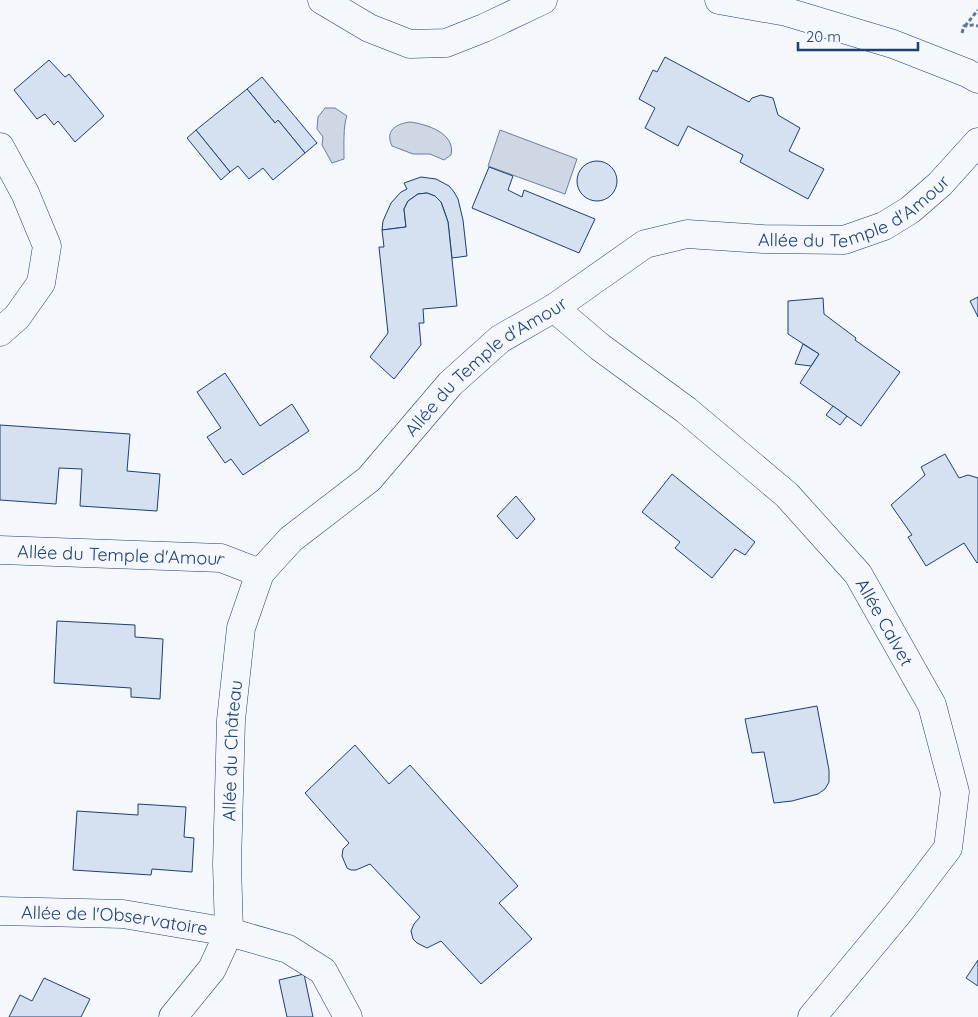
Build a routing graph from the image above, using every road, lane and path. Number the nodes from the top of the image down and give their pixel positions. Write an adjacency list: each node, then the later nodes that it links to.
1 (322, 0): 2 (street)
2 (543, 0)
3 (719, 0): 6 (street)
4 (978, 10): 5 (path)
5 (964, 26)
6 (978, 79)
7 (978, 142): 9 (street, Allée du Temple d'Amour)
8 (0, 147): 10 (street)
9 (554, 308): 12 (street, Allée du Temple d'Amour); 17 (street, Allée Calvet)
10 (0, 332)
11 (0, 550): 12 (street, Allée du Temple d'Amour)
12 (260, 573): 14 (street, Allée du Château)
13 (0, 911): 14 (street, Allée de l'Observatoire)
14 (228, 932): 15 (street, Allée du Château); 16 (street)
15 (173, 1017)
16 (348, 1017)
17 (812, 1017)

